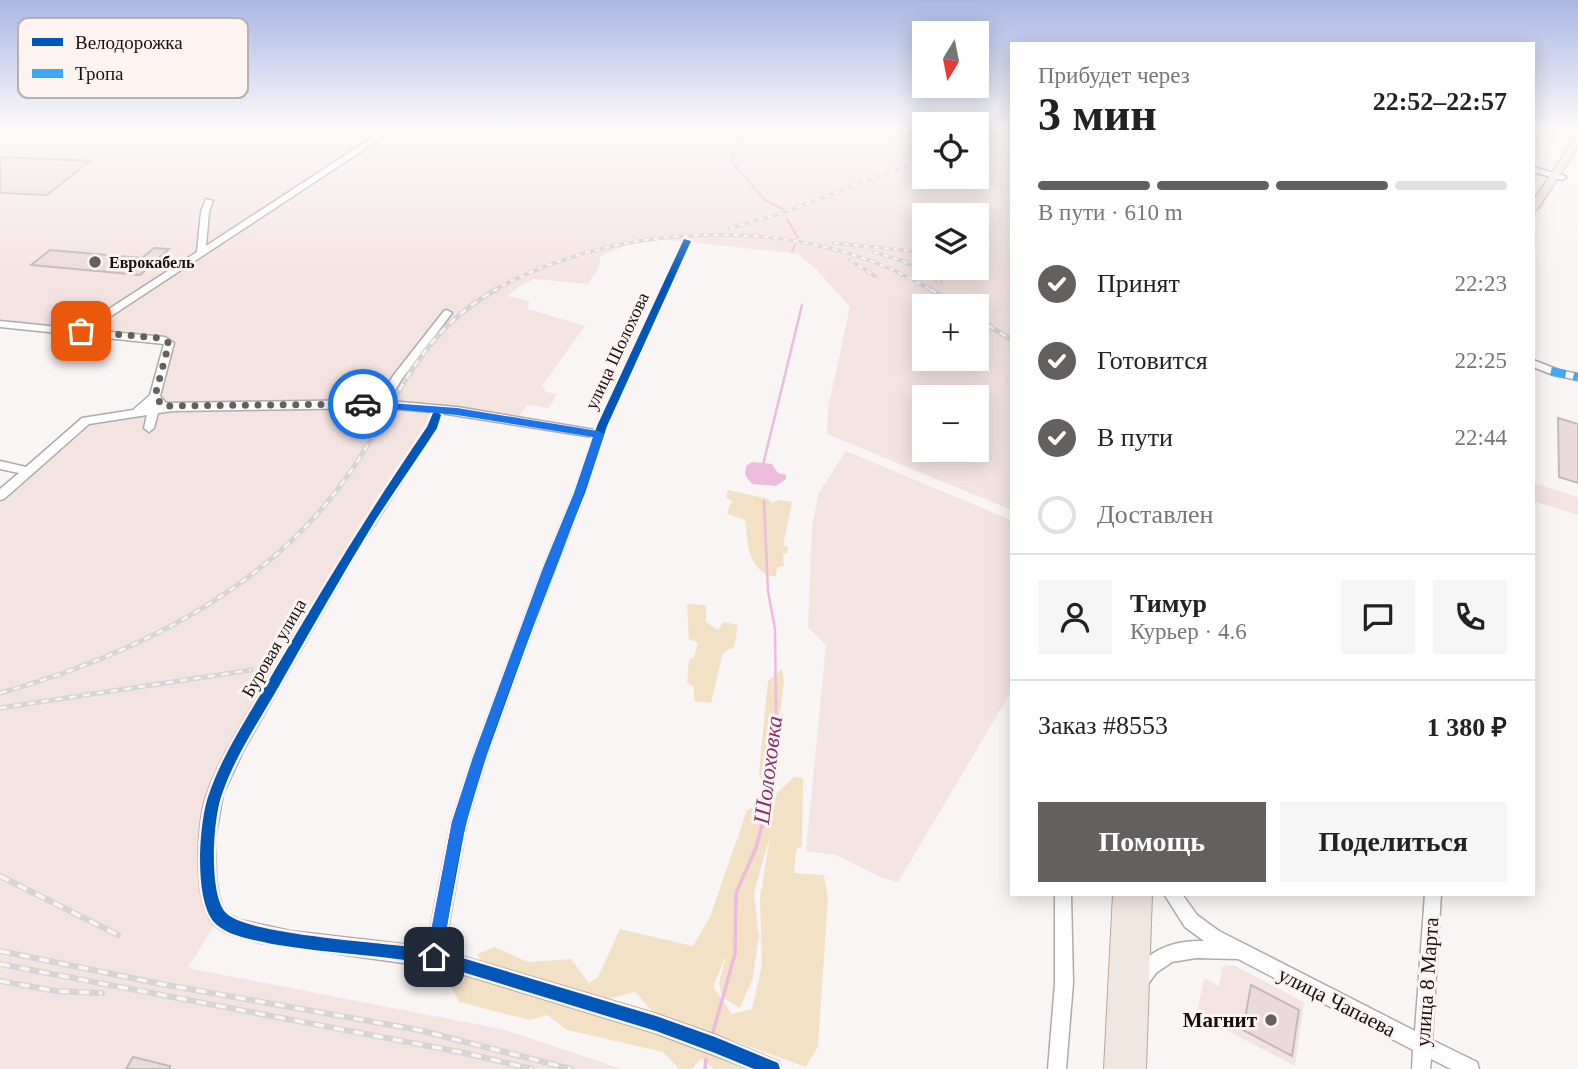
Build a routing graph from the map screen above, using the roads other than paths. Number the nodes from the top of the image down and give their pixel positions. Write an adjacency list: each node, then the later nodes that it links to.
1 (314, 179): 8 (street)
2 (1557, 179): 5 (main road)
3 (1557, 179): 6 (main road)
4 (209, 201): 8 (street)
5 (1535, 206)
6 (1535, 217)
7 (687, 241): 21 (street, улица Шолохова)
8 (201, 252): 11 (street)
9 (447, 313): 15 (street)
10 (0, 324): 11 (street)
11 (81, 331): 14 (street)
12 (1535, 364): 13 (street)
13 (1578, 377)
14 (155, 396): 16 (street); 19 (street)
15 (382, 404): 16 (street); 18 (street)
16 (173, 407): 17 (street)
17 (153, 411): 19 (street); 20 (street)
18 (437, 412): 21 (street); 33 (street, Буровая улица)
19 (135, 414): 23 (street)
20 (149, 428)
21 (598, 434): 33 (street, улица Шолохова)
22 (0, 465): 23 (street)
23 (28, 471): 24 (street)
24 (0, 496)
25 (1063, 896): 37 (street)
26 (1118, 896): 31 (street)
27 (1134, 896): 31 (main road)
28 (1135, 896): 34 (main road)
29 (1173, 896): 32 (street, улица Чапаева)
30 (1433, 896): 35 (street, улица 8 Марта)
31 (1123, 918): 38 (main road)
32 (1242, 953): 34 (street); 35 (street, улица Чапаева)
33 (434, 957): 36 (street)
34 (1136, 990): 39 (main road)
35 (1422, 1045): 40 (street, улица 8 Марта); 41 (street, улица Чапаева)
36 (772, 1069)
37 (1057, 1069)
38 (1116, 1069)
39 (1133, 1069)
40 (1421, 1069)
41 (1470, 1069)

